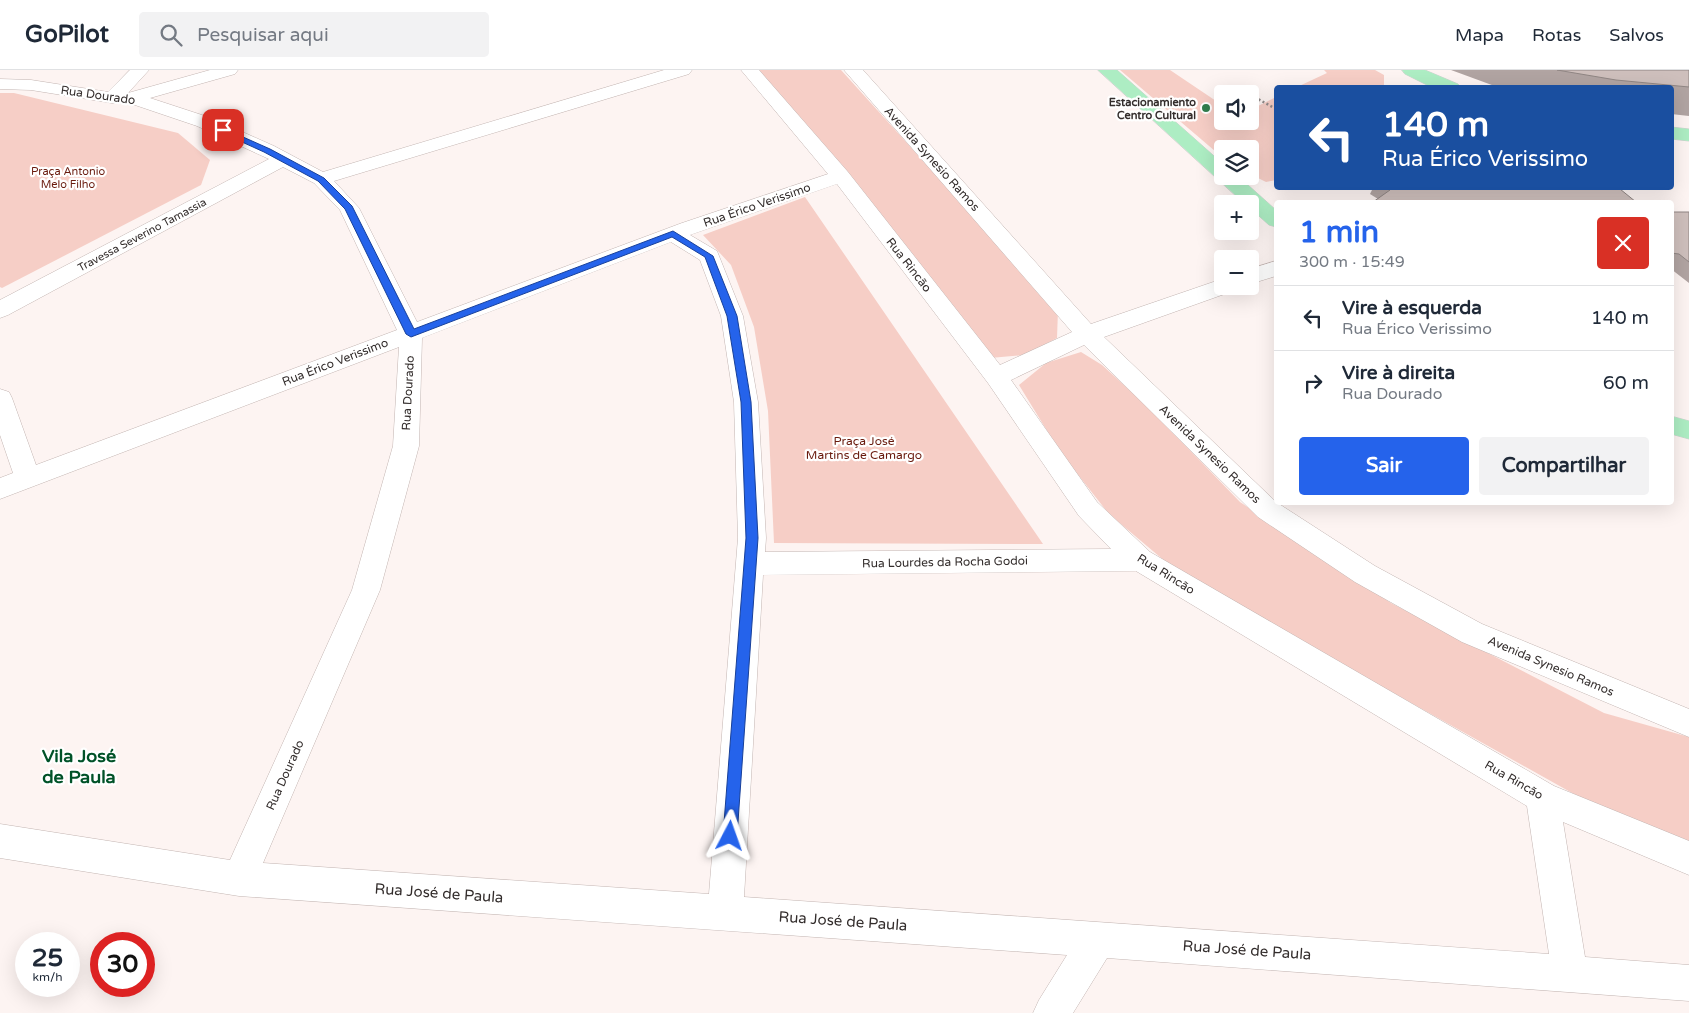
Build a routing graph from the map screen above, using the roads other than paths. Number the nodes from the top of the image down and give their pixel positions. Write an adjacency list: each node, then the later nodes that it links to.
1 (140, 70): 10 (street)
2 (229, 70): 10 (street)
3 (683, 70): 16 (street)
4 (750, 70): 15 (street, Rua Rincão)
5 (852, 70): 25 (street, Avenida Synesio Ramos)
6 (1106, 70): 14 (main road)
7 (1411, 70): 9 (main road)
8 (0, 84): 10 (street, Rua Dourado)
9 (1443, 85)
10 (121, 98): 13 (street, Rua Dourado)
11 (1674, 133): 12 (main road)
12 (1689, 135)
13 (283, 159): 16 (street, Rua Dourado); 23 (street, Travessa Severino Tamassia)
14 (1214, 166)
15 (840, 176): 19 (street, Rua Érico Verissimo); 26 (street, Rua Rincão)
16 (321, 179): 24 (street, Rua Dourado)
17 (1236, 185): 18 (main road)
18 (1274, 219)
19 (673, 234): 24 (street, Rua Érico Verissimo); 33 (street)
20 (1274, 269): 21 (street)
21 (1259, 275)
22 (1214, 290): 25 (street)
23 (0, 310)
24 (411, 334): 30 (street, Rua Érico Verissimo); 38 (street, Rua Dourado)
25 (1087, 334): 26 (street); 34 (street, Avenida Synesio Ramos)
26 (996, 377): 32 (street, Rua Rincão)
27 (0, 398): 30 (street)
28 (1674, 426): 29 (main road)
29 (1689, 430)
30 (28, 479): 31 (street, Rua Érico Verissimo)
31 (0, 489)
32 (1140, 560): 33 (street, Rua Lourdes da Rocha Godoi); 35 (street, Rua Rincão)
33 (750, 564): 39 (street)
34 (1689, 722)
35 (1542, 797): 37 (street, Rua Rincão); 41 (street)
36 (0, 841): 38 (street, Rua José de Paula)
37 (1689, 858)
38 (239, 879): 39 (street, Rua José de Paula)
39 (725, 913): 40 (street, Rua José de Paula)
40 (1098, 939): 41 (street, Rua José de Paula); 43 (street)
41 (1570, 974): 42 (street, Rua José de Paula)
42 (1689, 983)
43 (1052, 1013)

